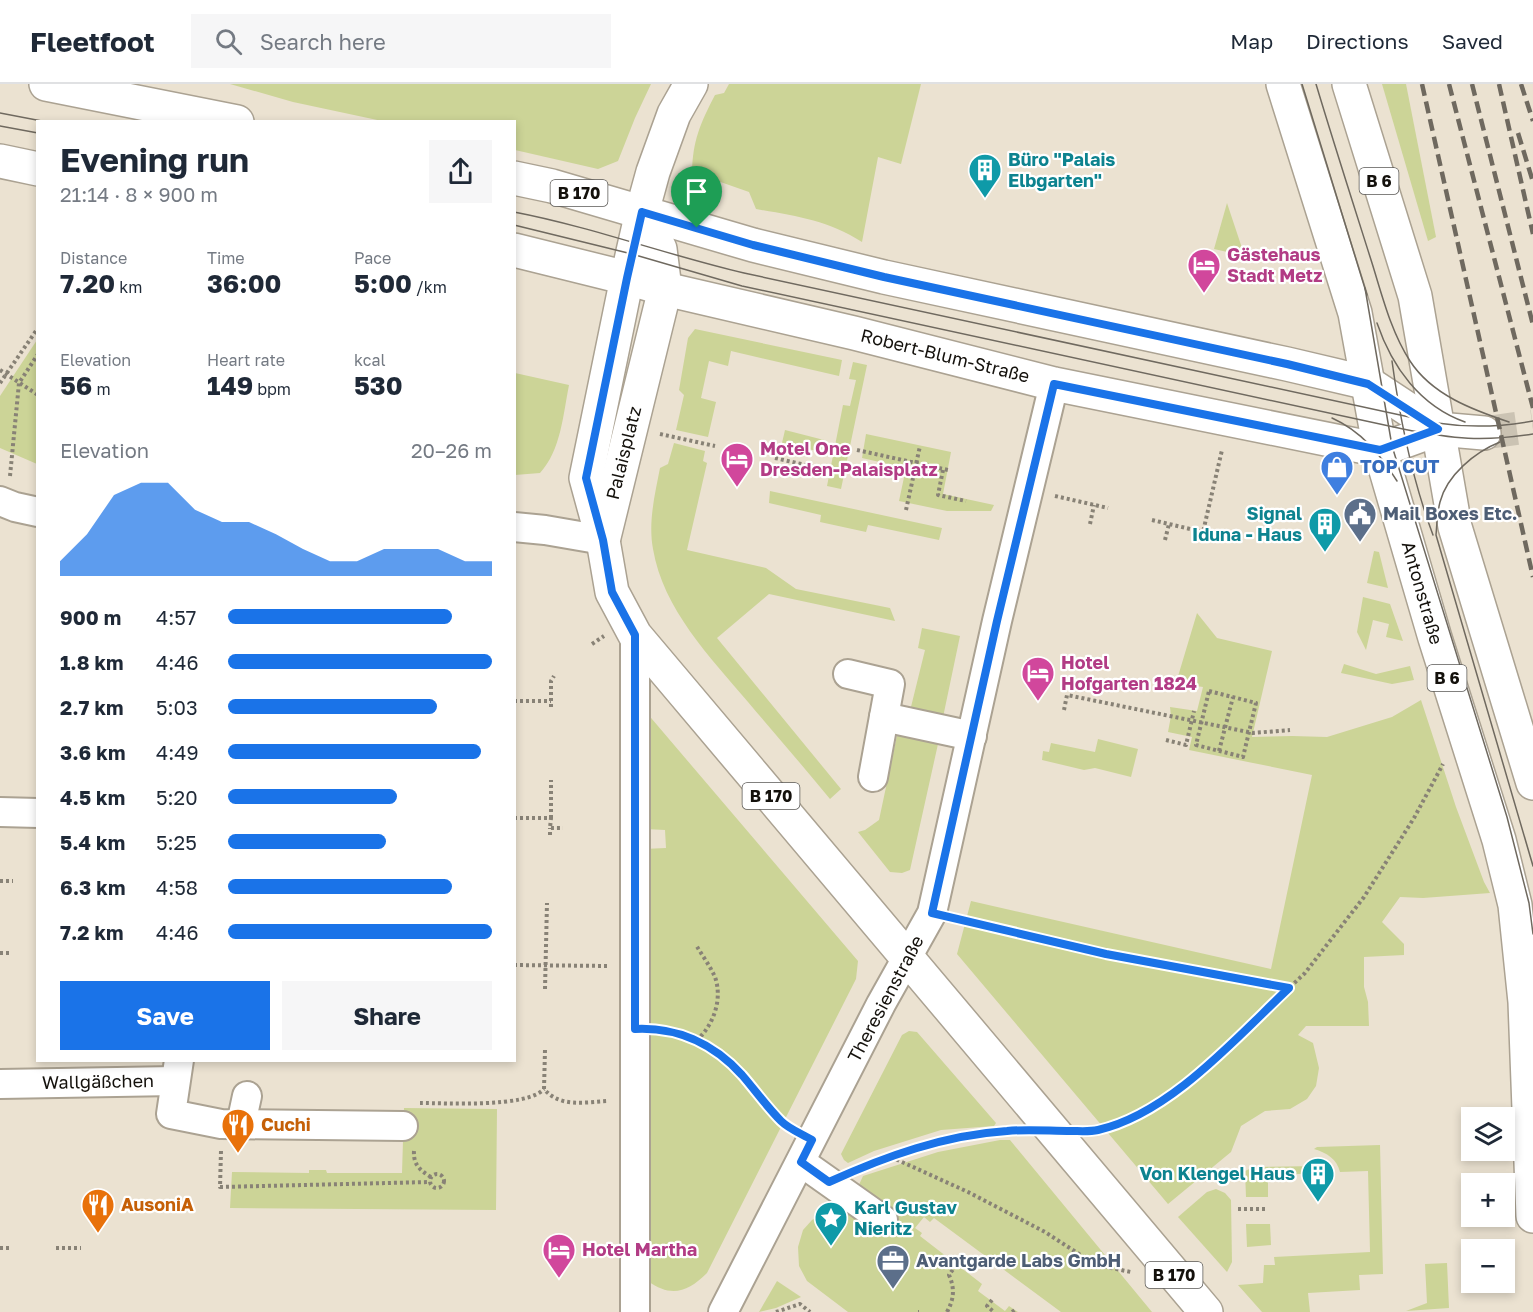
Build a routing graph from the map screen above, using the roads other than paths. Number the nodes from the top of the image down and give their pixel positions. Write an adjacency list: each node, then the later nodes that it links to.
1 (46, 84): 5 (main road)
2 (691, 84): 9 (main road)
3 (1283, 84): 14 (main road, Antonstraße / B 6)
4 (1349, 84): 15 (main road, B 6)
5 (227, 120)
6 (0, 161): 7 (main road)
7 (36, 169)
8 (516, 178): 9 (main road, B 170)
9 (642, 212): 11 (main road, Palaisplatz / B 170); 12 (main road, Palaisplatz / B 170); 14 (main road)
10 (516, 250): 11 (main road)
11 (627, 278): 12 (main road, Robert-Blum-Straße); 21 (main road, Palaisplatz / B 170)
12 (665, 290): 13 (main road, Robert-Blum-Straße); 21 (main road, Palaisplatz / B 170)
13 (1054, 384): 17 (main road, Robert-Blum-Straße); 25 (street, Theresienstraße)
14 (1368, 384): 15 (main road); 17 (main road, Antonstraße / B 6)
15 (1438, 429): 16 (main road); 17 (main road); 27 (main road, B 6)
16 (1484, 433)
17 (1380, 450): 30 (main road, Antonstraße / B 6)
18 (4, 502): 19 (street)
19 (36, 511)
20 (516, 527): 21 (street)
21 (603, 540): 22 (main road, B 170)
22 (635, 635): 31 (main road, B 170); 40 (street)
23 (848, 674): 24 (street)
24 (884, 717): 25 (street); 26 (street)
25 (972, 736): 31 (street, Theresienstraße)
26 (873, 777)
27 (1533, 783)
28 (0, 812): 29 (street)
29 (36, 813)
30 (1524, 904): 38 (main road, Antonstraße / B 6)
31 (908, 956): 37 (street, Theresienstraße); 42 (main road, B 170)
32 (177, 1071): 33 (street, Wallgäßchen); 35 (street)
33 (0, 1084)
34 (247, 1096): 35 (street)
35 (231, 1124): 36 (street)
36 (408, 1137)
37 (807, 1151): 39 (street); 41 (street, Theresienstraße)
38 (1533, 1216)
39 (883, 1220)
40 (635, 1312)
41 (723, 1312)
42 (1206, 1312)

